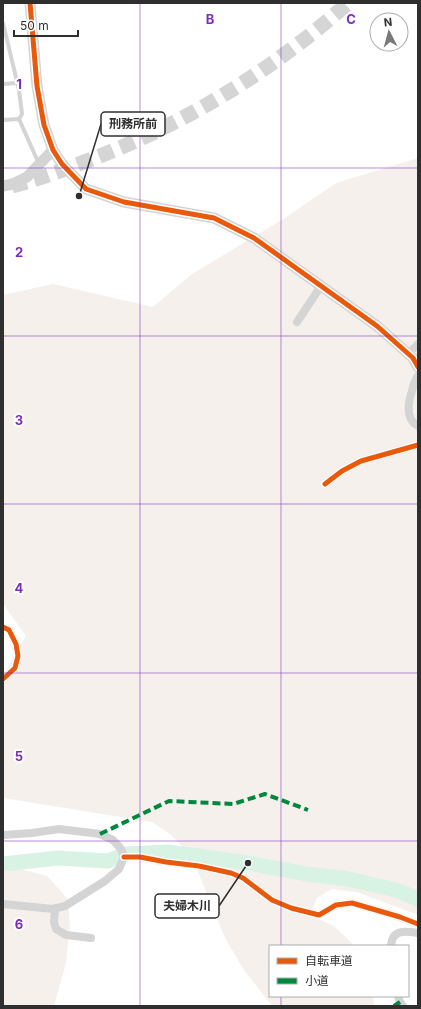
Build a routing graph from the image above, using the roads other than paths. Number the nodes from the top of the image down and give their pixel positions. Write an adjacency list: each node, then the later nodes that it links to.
1 (30, 3): 8 (street)
2 (3, 23): 3 (lane)
3 (5, 43): 4 (lane)
4 (18, 83): 5 (lane); 6 (lane)
5 (3, 84)
6 (19, 119): 7 (lane); 9 (lane)
7 (3, 120)
8 (52, 150): 9 (street); 11 (street)
9 (39, 164): 10 (street)
10 (3, 186)
11 (321, 286): 12 (street); 14 (street)
12 (297, 322)
13 (418, 344): 14 (street)
14 (408, 354): 15 (street)
15 (418, 367)
16 (418, 376): 17 (street)
17 (418, 426)
18 (418, 445): 19 (street)
19 (325, 484)
20 (3, 627): 21 (street)
21 (3, 679)
22 (3, 836): 23 (street)
23 (124, 856): 25 (street); 26 (street)
24 (3, 904): 25 (street)
25 (55, 908): 28 (street)
26 (418, 924)
27 (418, 933): 29 (street)
28 (91, 938)
29 (390, 945)
30 (398, 997): 31 (street)
31 (403, 1006)

